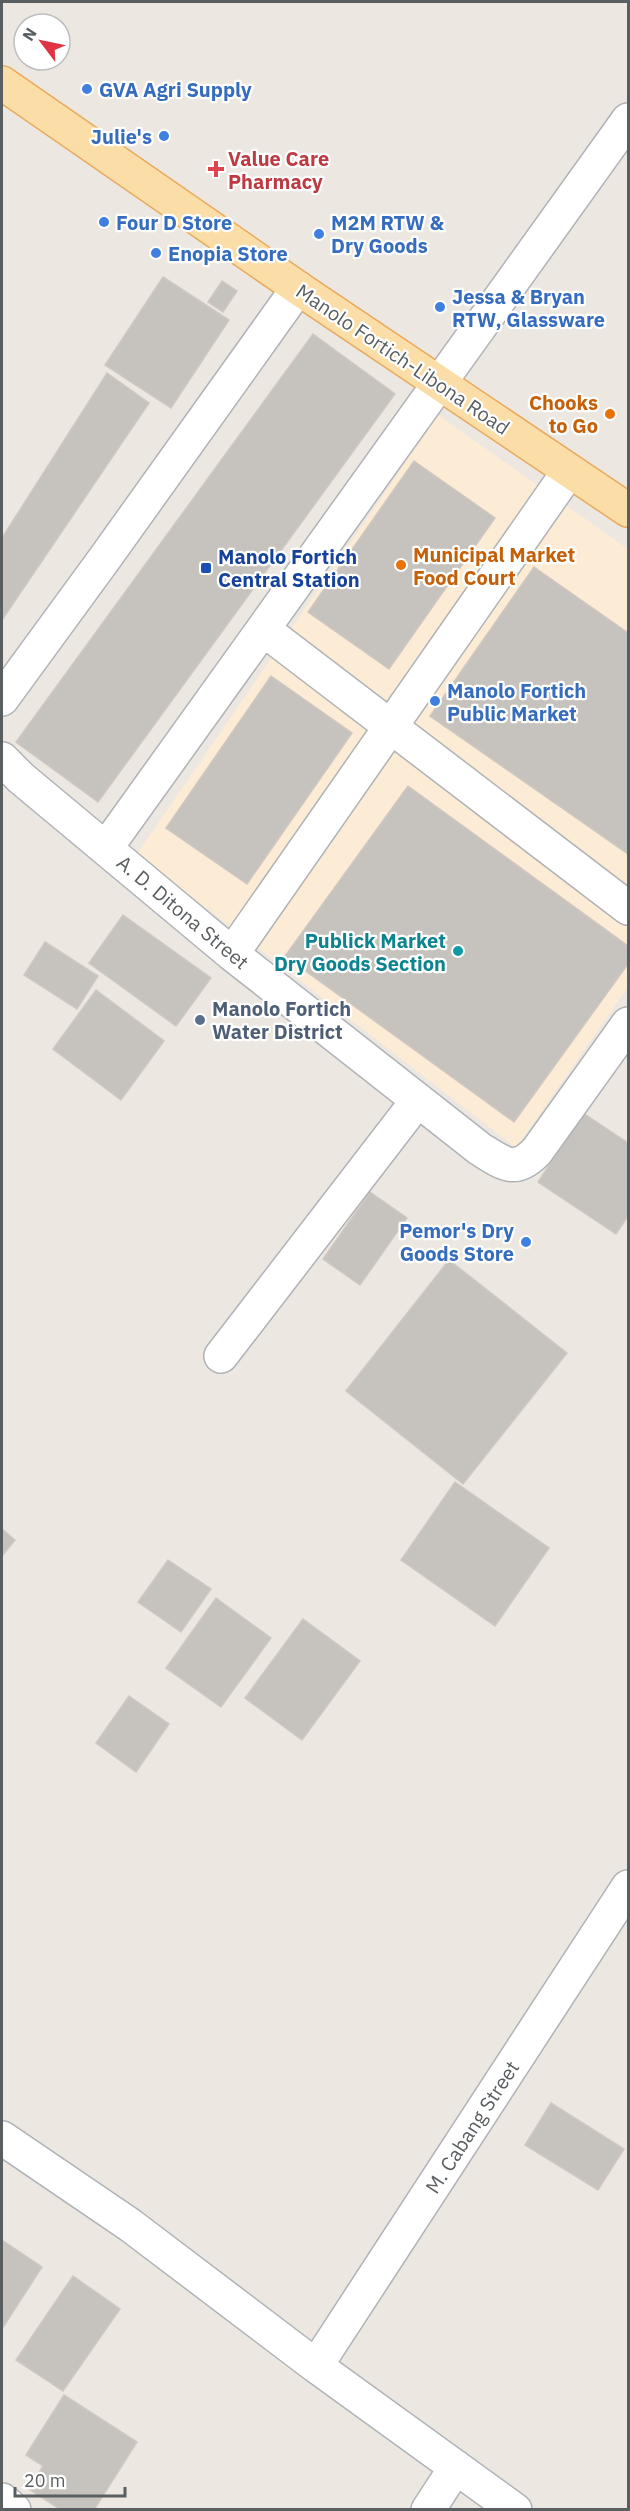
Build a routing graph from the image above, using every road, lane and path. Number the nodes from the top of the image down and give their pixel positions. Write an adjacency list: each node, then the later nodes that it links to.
1 (2, 83): 3 (main road, Manolo Fortich-Libona Road)
2 (628, 120): 4 (street)
3 (298, 288): 4 (main road, Manolo Fortich-Libona Road); 8 (street)
4 (439, 383): 5 (main road, Manolo Fortich-Libona Road); 7 (street)
5 (569, 471): 6 (main road, Manolo Fortich-Libona Road); 9 (street)
6 (628, 510)
7 (263, 629): 9 (street); 11 (street)
8 (2, 699)
9 (391, 728): 12 (street); 13 (street)
10 (2, 759): 11 (street, A. D. Ditona Street)
11 (106, 848): 13 (street, A. D. Ditona Street)
12 (628, 908)
13 (232, 954): 15 (street, A. D. Ditona Street)
14 (628, 1024): 15 (street, A. D. Ditona Street)
15 (418, 1100): 16 (street)
16 (221, 1356)
17 (628, 1887): 19 (street, M. Cabang Street)
18 (2, 2138): 19 (street)
19 (316, 2366): 20 (street)
20 (456, 2467): 23 (street); 24 (street)
21 (2, 2500): 22 (street)
22 (14, 2510)
23 (428, 2510)
24 (515, 2510)

